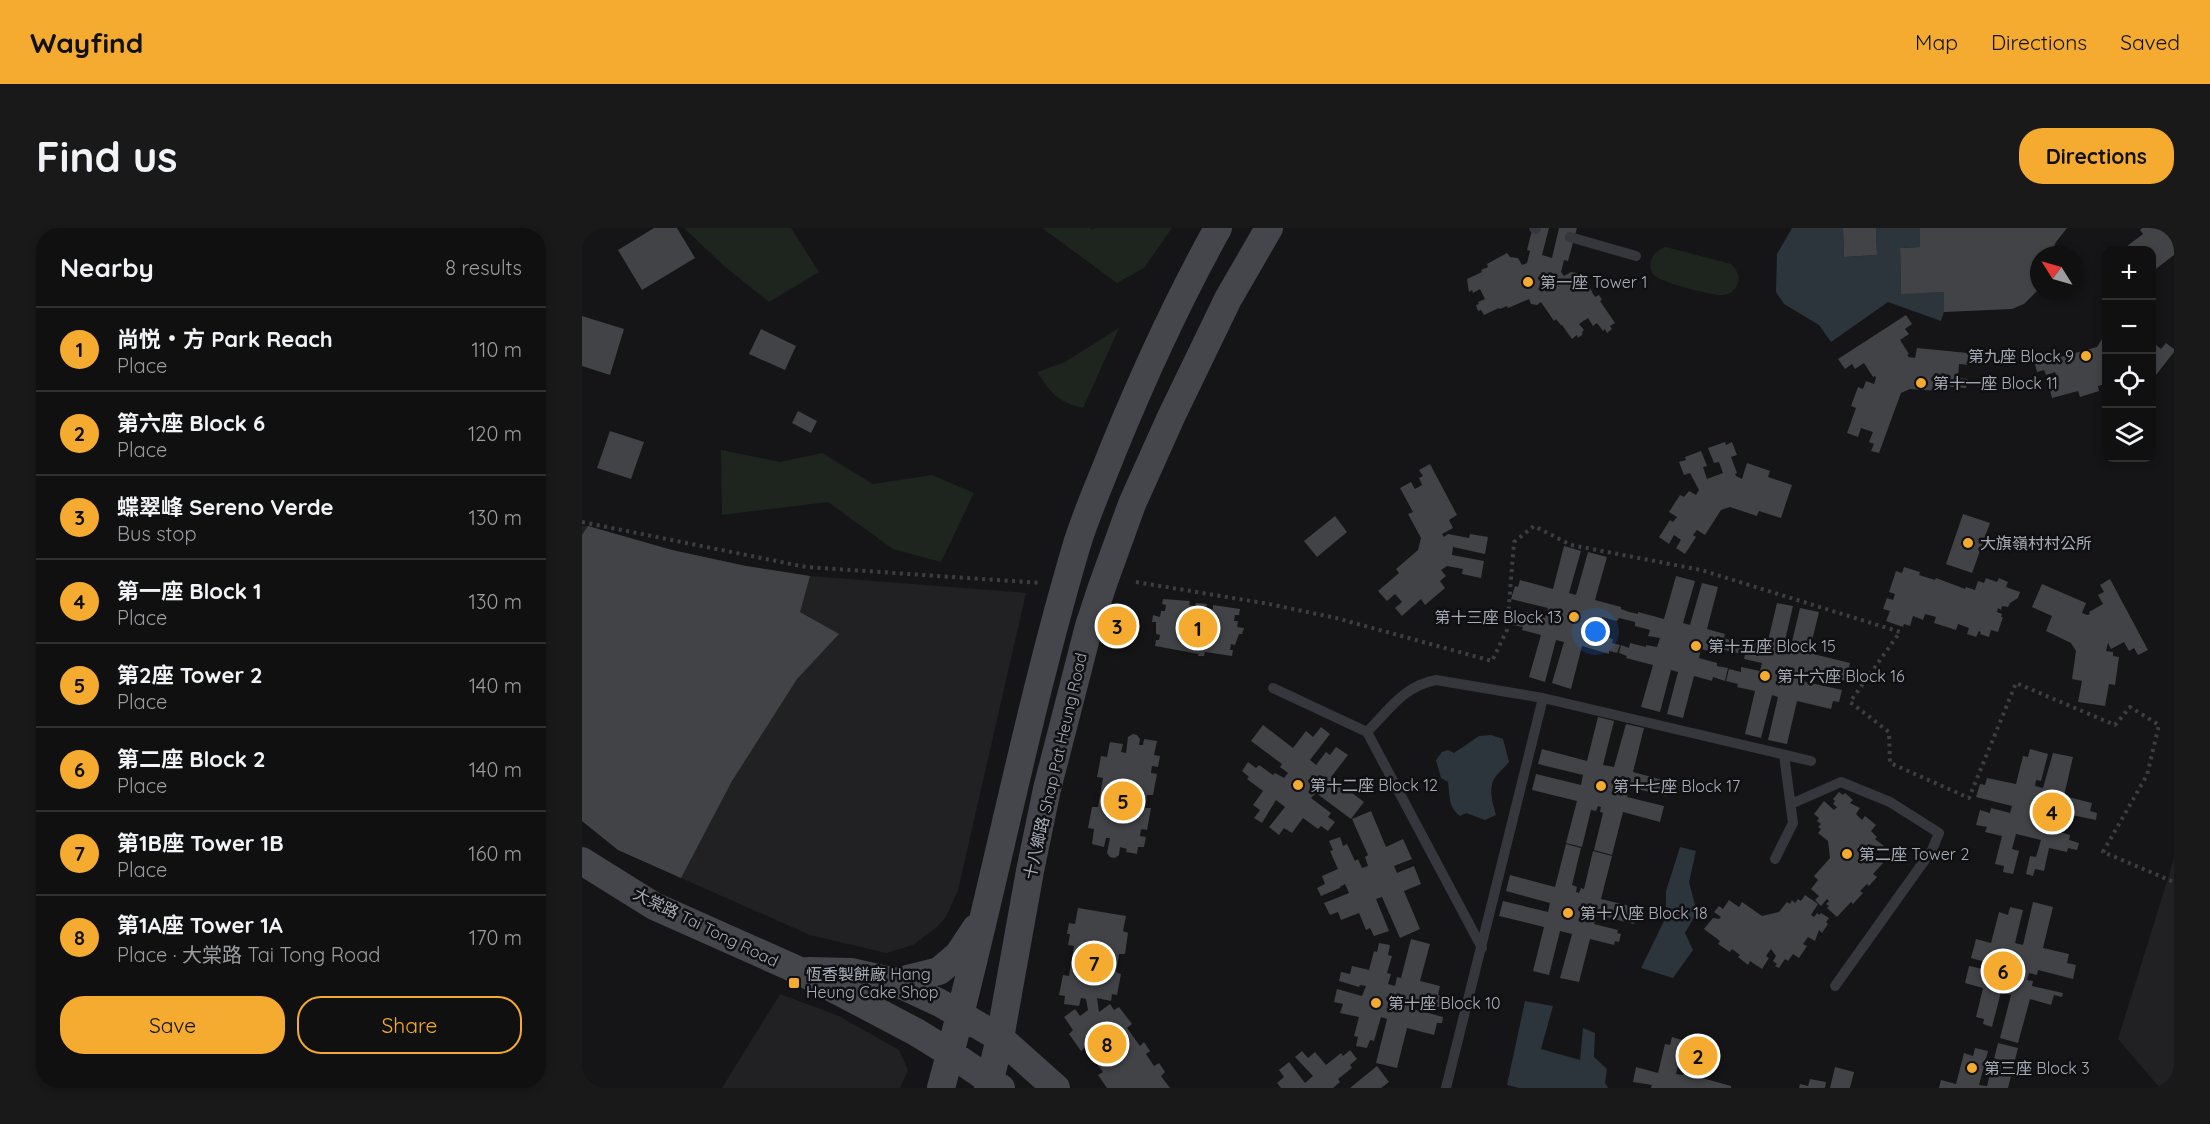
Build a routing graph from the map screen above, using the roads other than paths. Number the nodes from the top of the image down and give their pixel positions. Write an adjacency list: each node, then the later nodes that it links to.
1 (1218, 228): 13 (main road, 十八鄉路 Shap Pat Heung Road)
2 (1269, 228): 19 (main road, 十八鄉路 Shap Pat Heung Road)
3 (1570, 237): 4 (lane)
4 (1636, 256)
5 (1273, 688): 7 (lane)
6 (1543, 698): 7 (lane); 8 (lane); 14 (lane)
7 (1367, 732): 14 (lane)
8 (1784, 755): 9 (lane); 10 (lane)
9 (1811, 761)
10 (1791, 804): 11 (lane); 17 (lane)
11 (1775, 859)
12 (582, 861): 15 (main road, 大棠路 Tai Tong Road)
13 (983, 914): 16 (main road); 18 (main road, 十八鄉路 Shap Pat Heung Road)
14 (1482, 948): 24 (lane)
15 (800, 971): 16 (main road, 大棠路 Tai Tong Road); 20 (main road, 大棠路 Tai Tong Road)
16 (895, 982): 18 (main road, 大棠路 Tai Tong Road)
17 (1835, 986)
18 (961, 1014): 19 (main road, 大棠路 Tai Tong Road); 20 (main road, 十八鄉路 Shap Pat Heung Road)
19 (1000, 1038): 21 (main road, 十八鄉路 Shap Pat Heung Road); 23 (main road, 大棠路 Tai Tong Road)
20 (950, 1053): 21 (main road, 大棠路 Tai Tong Road); 22 (main road, 十八鄉路 Shap Pat Heung Road)
21 (993, 1085)
22 (940, 1088)
23 (1056, 1088)
24 (1446, 1088)

